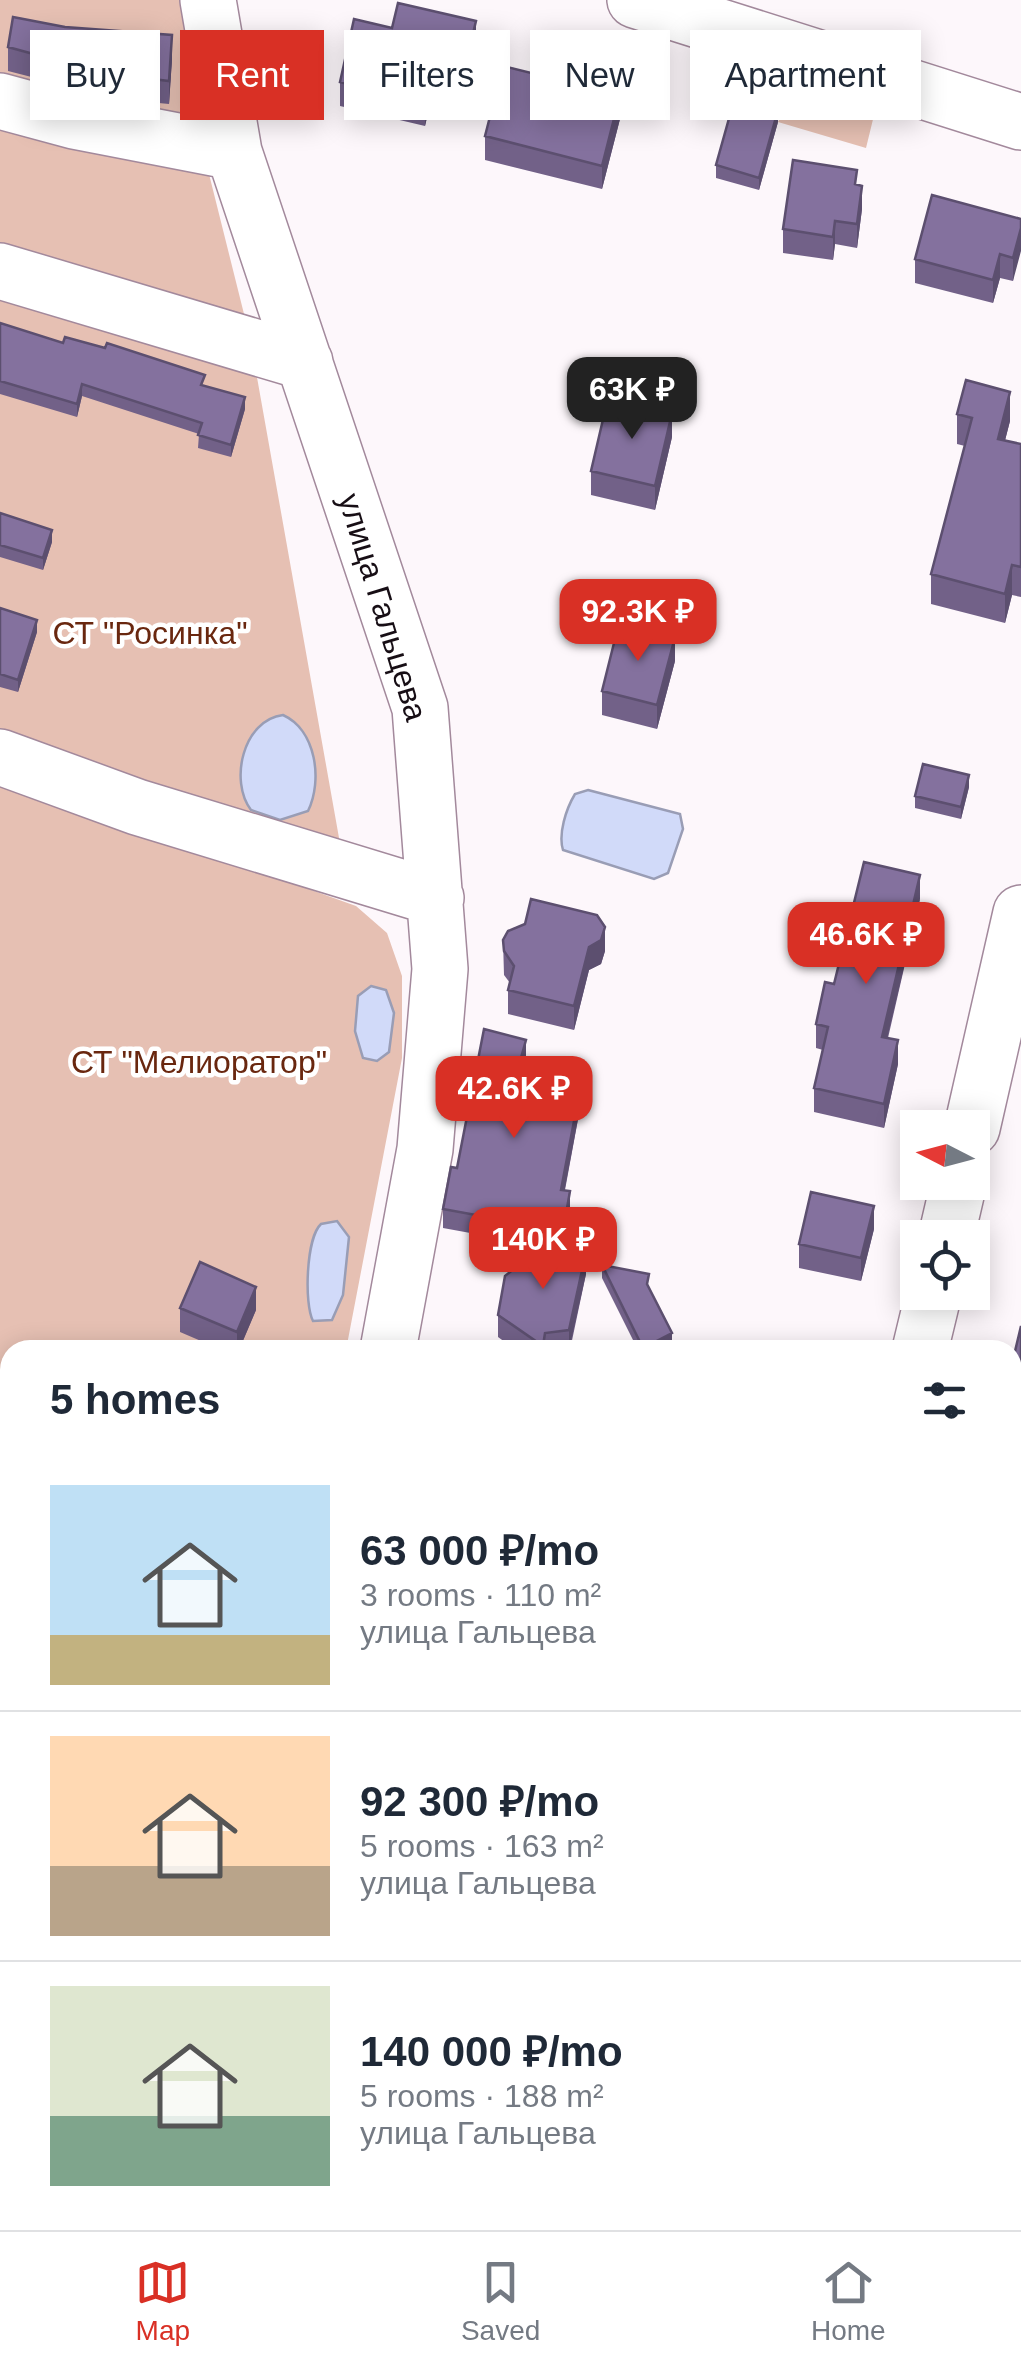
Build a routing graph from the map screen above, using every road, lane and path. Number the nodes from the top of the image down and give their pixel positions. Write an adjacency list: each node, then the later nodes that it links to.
1 (208, 0): 5 (street, улица Гальцева)
2 (635, 0): 4 (street)
3 (0, 101): 5 (street)
4 (1021, 122)
5 (234, 152): 7 (street, улица Гальцева)
6 (0, 271): 7 (street)
7 (304, 362): 9 (street, улица Гальцева)
8 (0, 757): 9 (street)
9 (436, 898): 13 (street, улица Гальцева)
10 (1021, 914): 11 (street)
11 (976, 1110)
12 (930, 1310): 14 (street)
13 (390, 1340)
14 (922, 1340)

